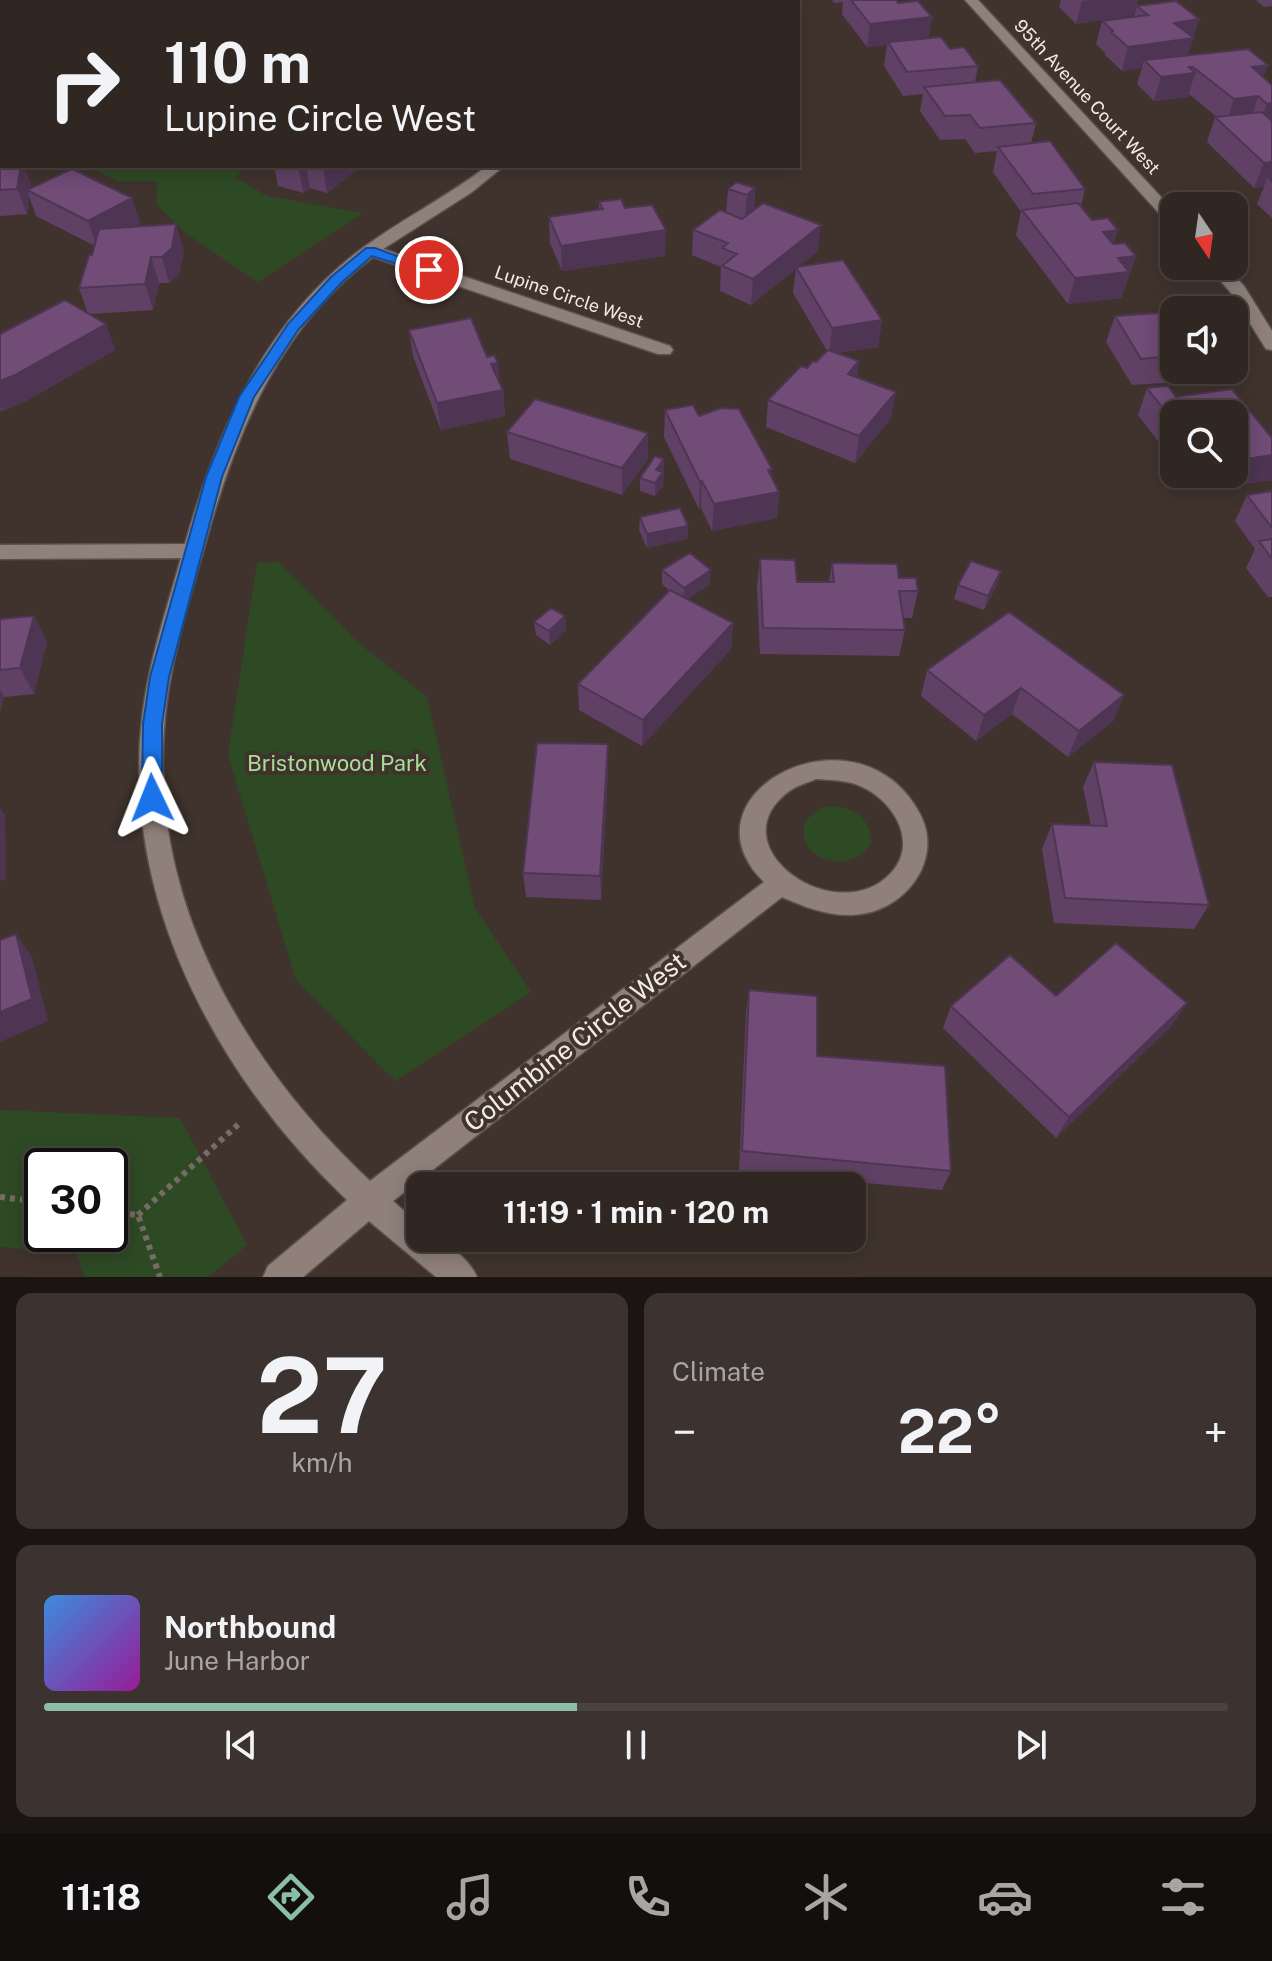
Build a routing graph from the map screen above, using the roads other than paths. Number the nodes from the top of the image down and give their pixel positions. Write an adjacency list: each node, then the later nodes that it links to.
1 (971, 0): 3 (street, 95th Avenue Court West)
2 (493, 168): 4 (street)
3 (1160, 205)
4 (370, 250): 8 (street, Lupine Circle West); 9 (street)
5 (1229, 280): 6 (street)
6 (1265, 320): 7 (street)
7 (1272, 345)
8 (664, 350)
9 (194, 551): 10 (street); 12 (street)
10 (0, 552)
11 (780, 884): 11 (street); 12 (street, Columbine Circle West)
12 (370, 1200): 13 (street, Columbine Circle West); 14 (street)
13 (279, 1277)
14 (461, 1277)

